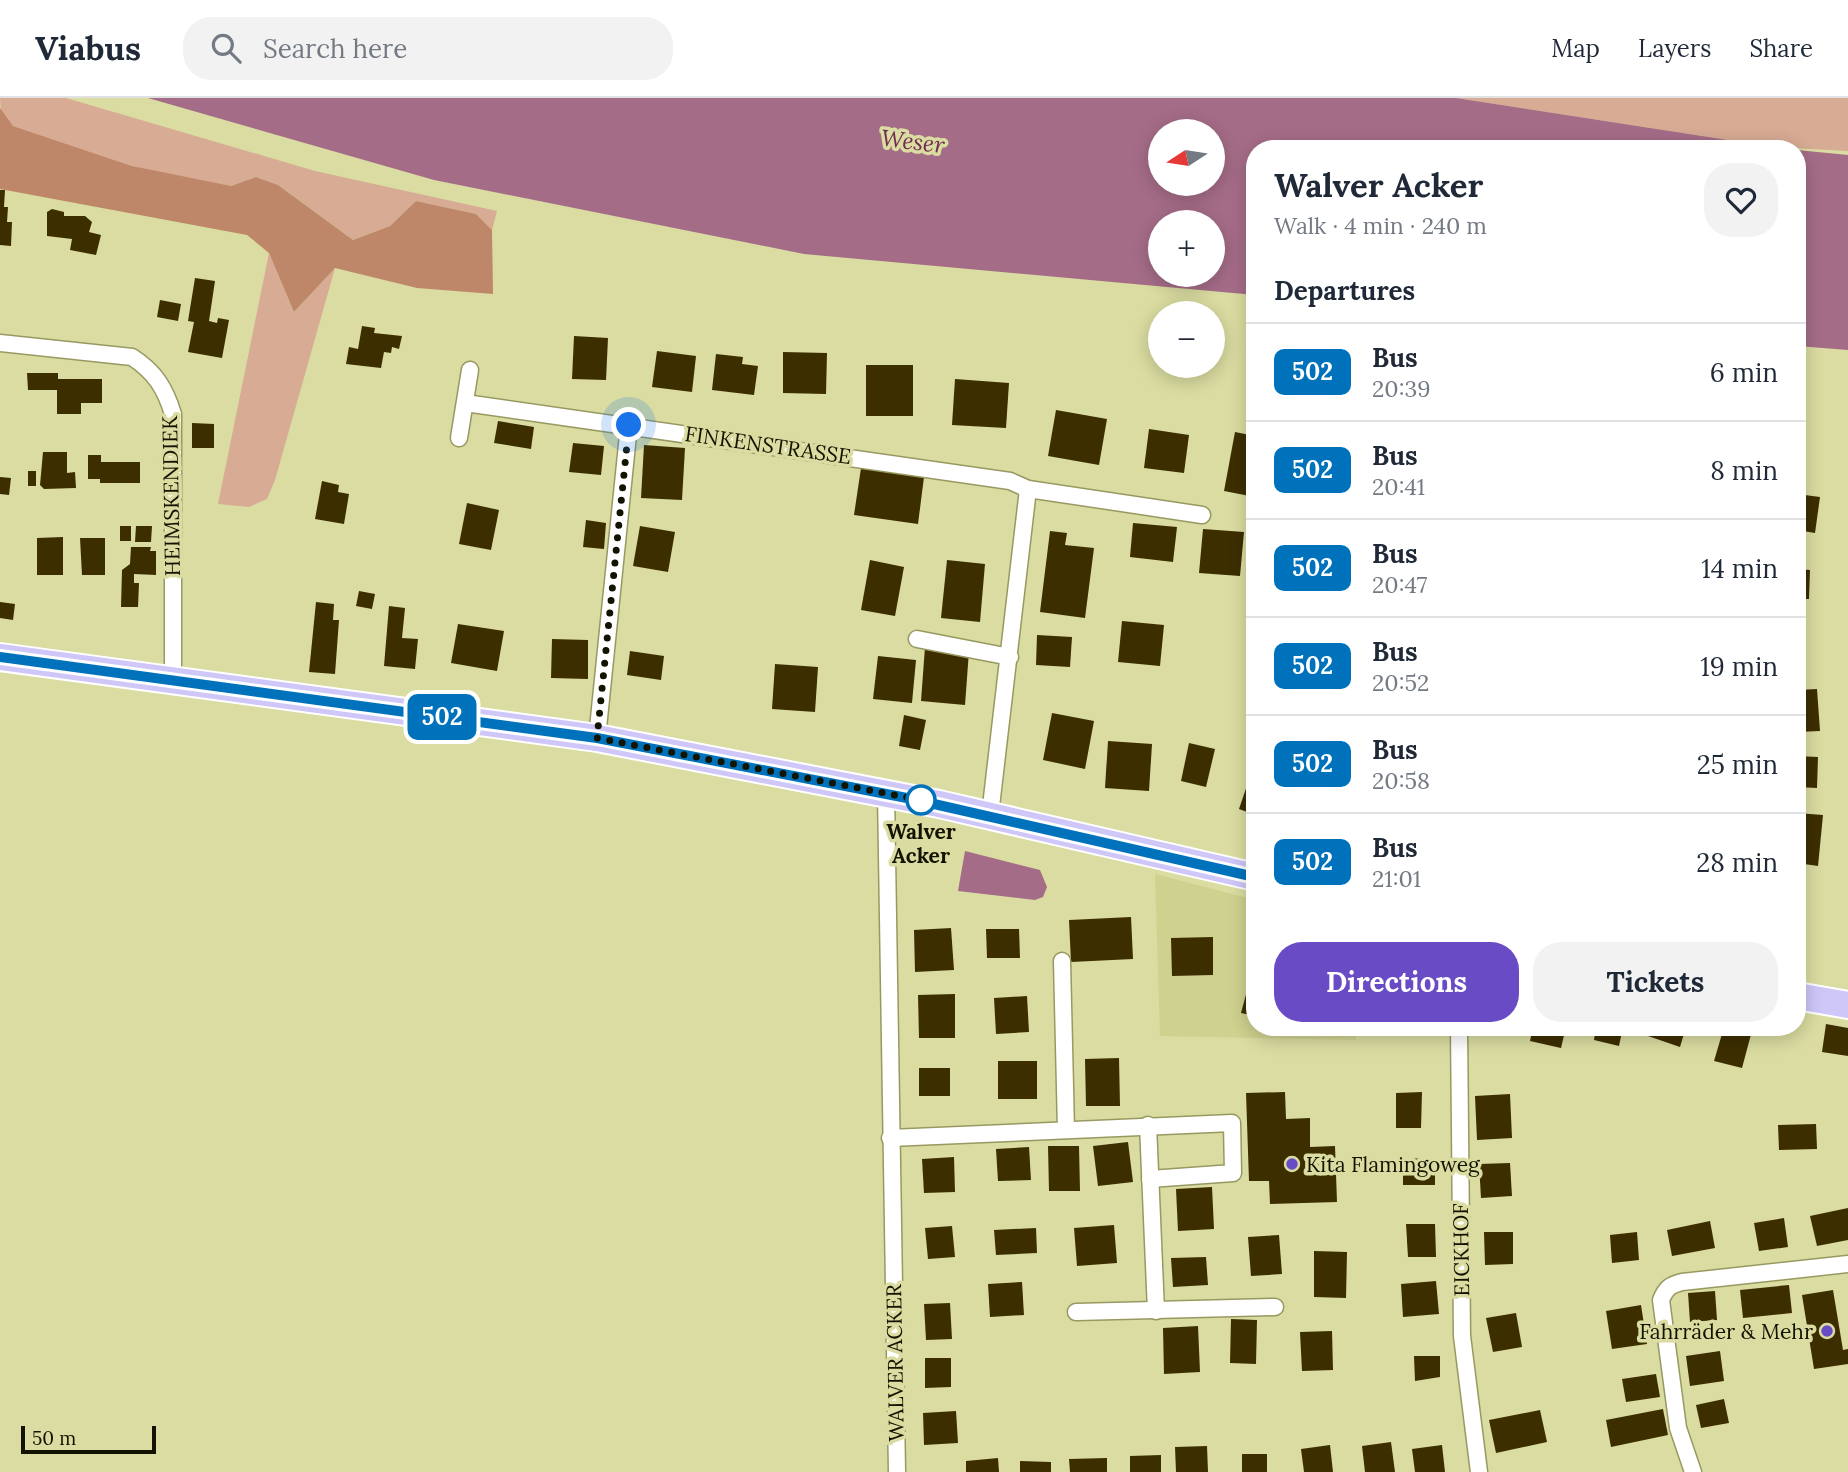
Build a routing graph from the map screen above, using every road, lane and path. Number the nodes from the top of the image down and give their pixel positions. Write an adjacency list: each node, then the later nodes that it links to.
1 (8, 344): 11 (street, HEIMSKENDIEK)
2 (470, 370): 3 (street)
3 (465, 403): 4 (street, FINKENSTRASSE); 5 (street)
4 (629, 425): 6 (street, FINKENSTRASSE); 12 (street)
5 (459, 438)
6 (1028, 489): 7 (street, FINKENSTRASSE); 10 (street)
7 (1202, 514)
8 (916, 639): 10 (street)
9 (0, 657): 11 (main road)
10 (1010, 657): 14 (street)
11 (173, 681): 12 (main road)
12 (597, 738): 13 (main road)
13 (886, 793): 14 (main road); 22 (street, WALVER ACKER)
14 (990, 815): 15 (main road)
15 (1246, 875)
16 (1062, 961): 21 (street)
17 (1806, 998): 18 (main road)
18 (1848, 1005)
19 (1459, 1036): 29 (street, EICKHOF)
20 (1148, 1125): 21 (street); 23 (street); 23 (street)
21 (1066, 1130): 22 (street)
22 (890, 1138): 28 (street, WALVER ACKER)
23 (1150, 1179): 26 (street)
24 (1848, 1264): 30 (street)
25 (1275, 1307): 26 (street)
26 (1156, 1311): 27 (street)
27 (1076, 1312)
28 (897, 1472)
29 (1479, 1472)
30 (1693, 1472)

